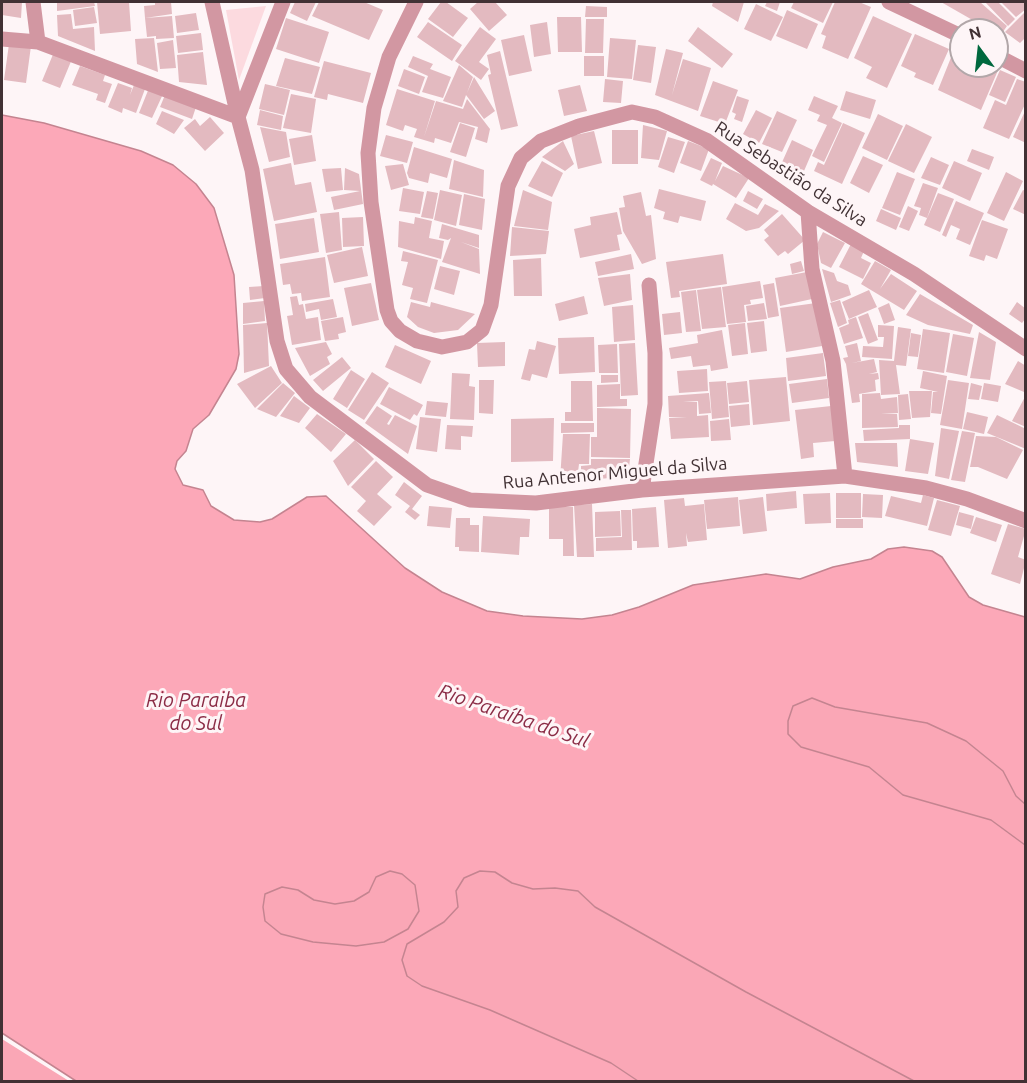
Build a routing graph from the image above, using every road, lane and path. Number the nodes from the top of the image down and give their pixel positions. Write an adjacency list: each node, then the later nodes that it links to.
1 (33, 2): 8 (street)
2 (212, 2): 11 (street, Rua Antenor Miguel da Silva)
3 (283, 2): 11 (street)
4 (416, 2): 12 (street, Rua Sebastião da Silva)
5 (889, 2): 6 (street)
6 (949, 30)
7 (2, 39): 8 (street)
8 (38, 42): 11 (street)
9 (1009, 62): 10 (street)
10 (1026, 71)
11 (238, 117): 16 (street, Rua Antenor Miguel da Silva)
12 (807, 212): 14 (street, Rua Sebastião da Silva); 15 (street)
13 (649, 285): 16 (street)
14 (1026, 349)
15 (844, 476): 16 (street, Rua Antenor Miguel da Silva); 17 (street, Rua Antenor Miguel da Silva)
16 (642, 490)
17 (1026, 521)

